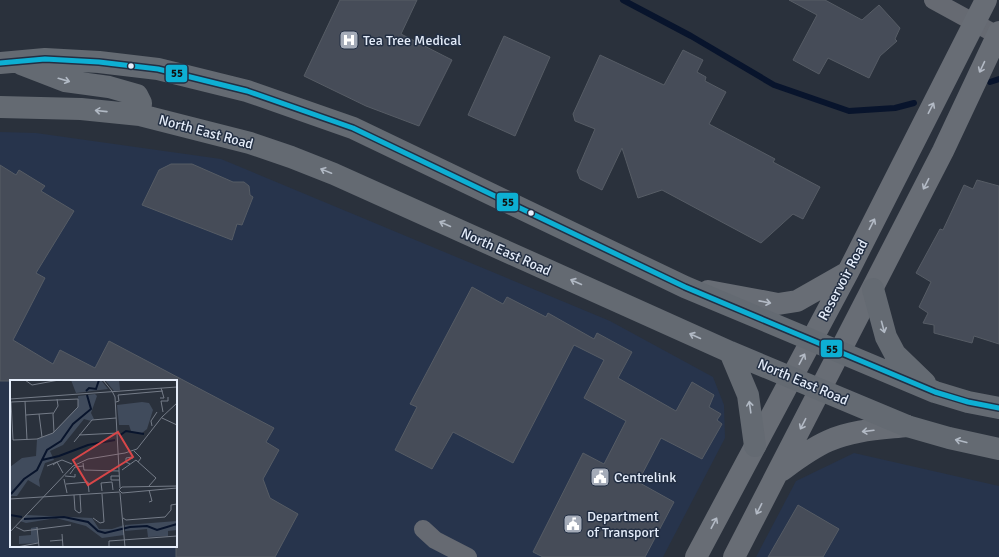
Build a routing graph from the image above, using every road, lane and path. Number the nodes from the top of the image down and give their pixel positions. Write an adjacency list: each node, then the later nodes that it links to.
1 (933, 0): 3 (street)
2 (986, 0): 3 (main road, Reservoir Road)
3 (974, 22): 4 (street); 8 (main road, Reservoir Road, one-way to 3)
4 (998, 33): 10 (main road, one-way to 10)
5 (7, 62): 7 (highway, one-way to 7); 9 (highway)
6 (0, 107): 7 (highway, North East Road, one-way to 6)
7 (140, 115): 12 (highway, North East Road, one-way to 7)
8 (848, 272): 9 (main road, one-way to 8); 11 (main road, Reservoir Road)
9 (685, 287): 11 (highway)
10 (873, 289): 13 (main road); 16 (highway, one-way to 16)
11 (812, 340): 13 (highway); 14 (main road, Reservoir Road, one-way to 11)
12 (730, 352): 14 (highway, North East Road); 19 (highway, one-way to 12)
13 (840, 352): 15 (main road); 16 (highway)
14 (792, 378): 15 (highway, North East Road); 19 (main road, Reservoir Road)
15 (821, 390): 18 (highway, North East Road); 21 (main road, one-way to 21)
16 (935, 392): 17 (highway)
17 (999, 408)
18 (907, 426): 20 (highway, North East Road, one-way to 18); 21 (main road, one-way to 21)
19 (755, 446): 24 (main road, Reservoir Road, one-way to 19)
20 (999, 449)
21 (777, 474): 25 (main road, one-way to 25)
22 (423, 529): 23 (street)
23 (468, 557)
24 (696, 557)
25 (734, 557)

